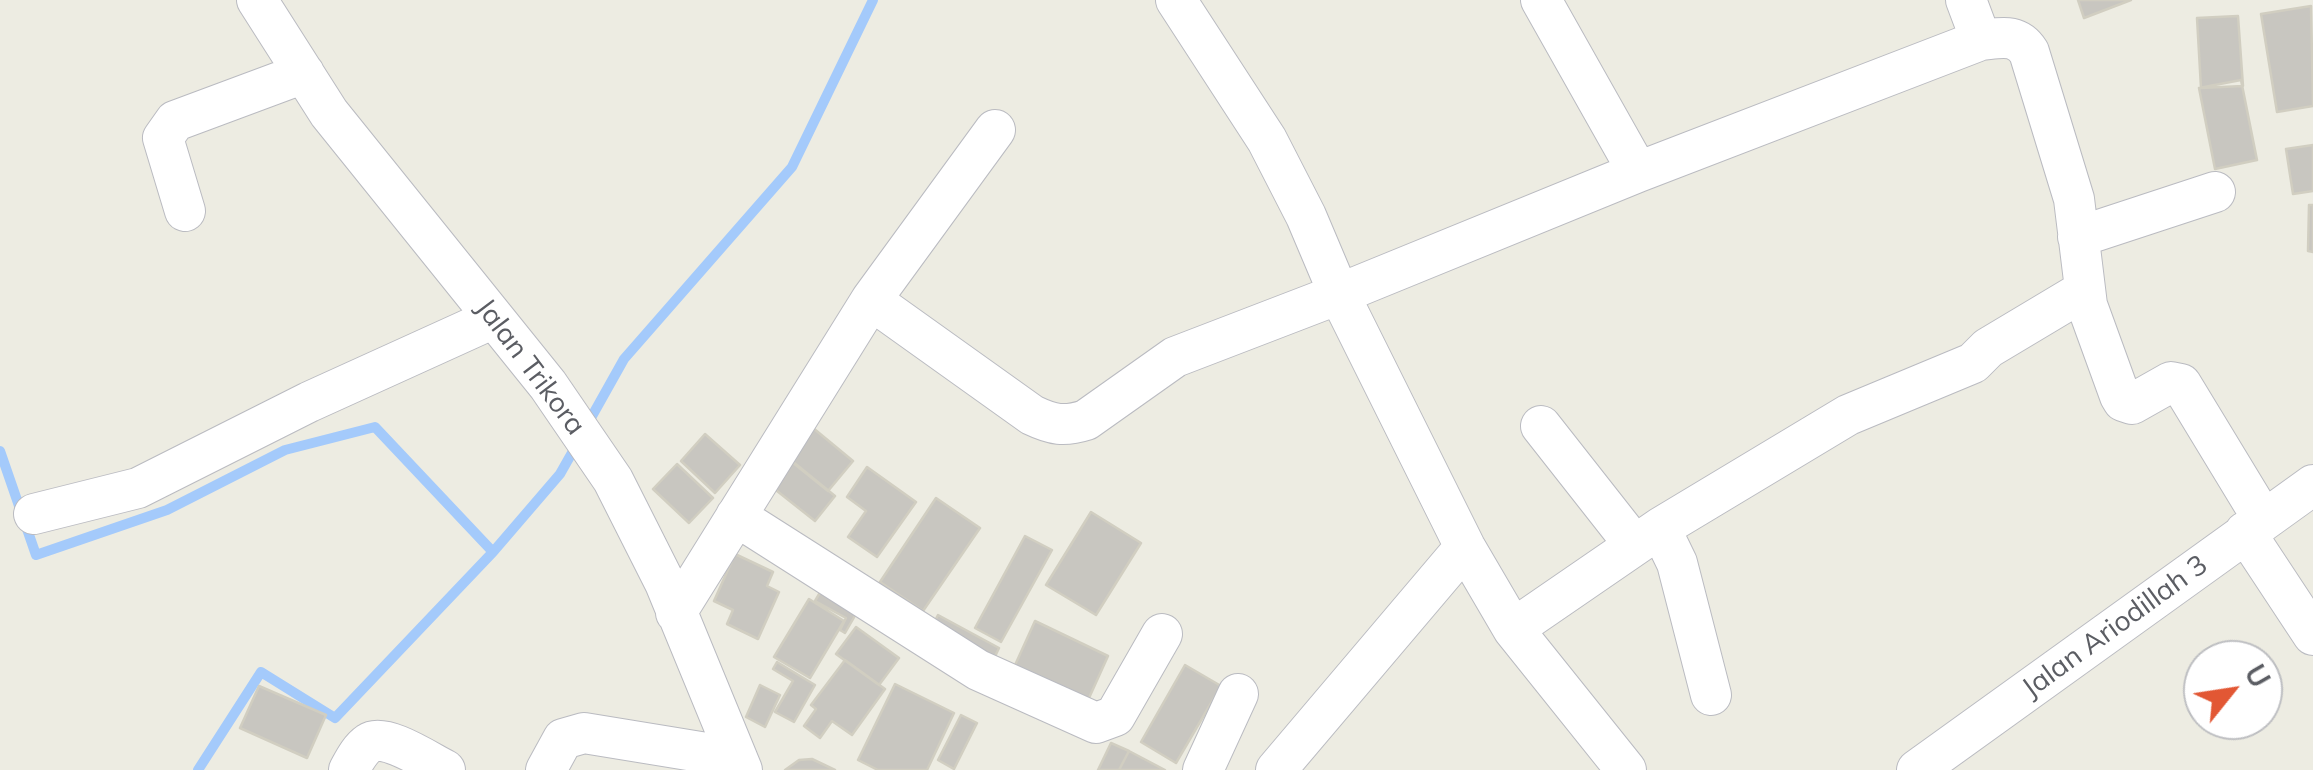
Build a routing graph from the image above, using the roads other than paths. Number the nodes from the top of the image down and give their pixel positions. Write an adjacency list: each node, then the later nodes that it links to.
1 (258, 0): 6 (street, Jalan Trikora)
2 (1176, 0): 13 (street)
3 (1541, 0): 8 (street)
4 (1966, 0): 5 (street)
5 (1981, 40): 8 (street); 11 (street)
6 (304, 74): 10 (street); 15 (street, Jalan Trikora)
7 (995, 130): 14 (street)
8 (1638, 172): 13 (street)
9 (2214, 192): 11 (street)
10 (185, 211)
11 (2078, 236): 12 (street)
12 (2085, 290): 20 (street); 21 (street)
13 (1339, 294): 14 (street); 22 (street)
14 (871, 300): 19 (street)
15 (494, 318): 18 (street); 23 (street, Jalan Trikora)
16 (1541, 426): 21 (street)
17 (2313, 485): 20 (street, Jalan Ariodillah 3)
18 (34, 514)
19 (736, 516): 23 (street); 25 (street)
20 (2254, 525): 26 (street); 36 (street, Jalan Ariodillah 3)
21 (1646, 536): 24 (street); 28 (street)
22 (1465, 547): 24 (street); 34 (street)
23 (676, 613): 29 (street, Jalan Trikora)
24 (1513, 629): 35 (street)
25 (1162, 634)
26 (2313, 634)
27 (1238, 694): 33 (street)
28 (1711, 696)
29 (740, 764): 32 (street)
30 (348, 770): 31 (street)
31 (445, 770)
32 (546, 770)
33 (1203, 770)
34 (1276, 770)
35 (1626, 770)
36 (1917, 770)

